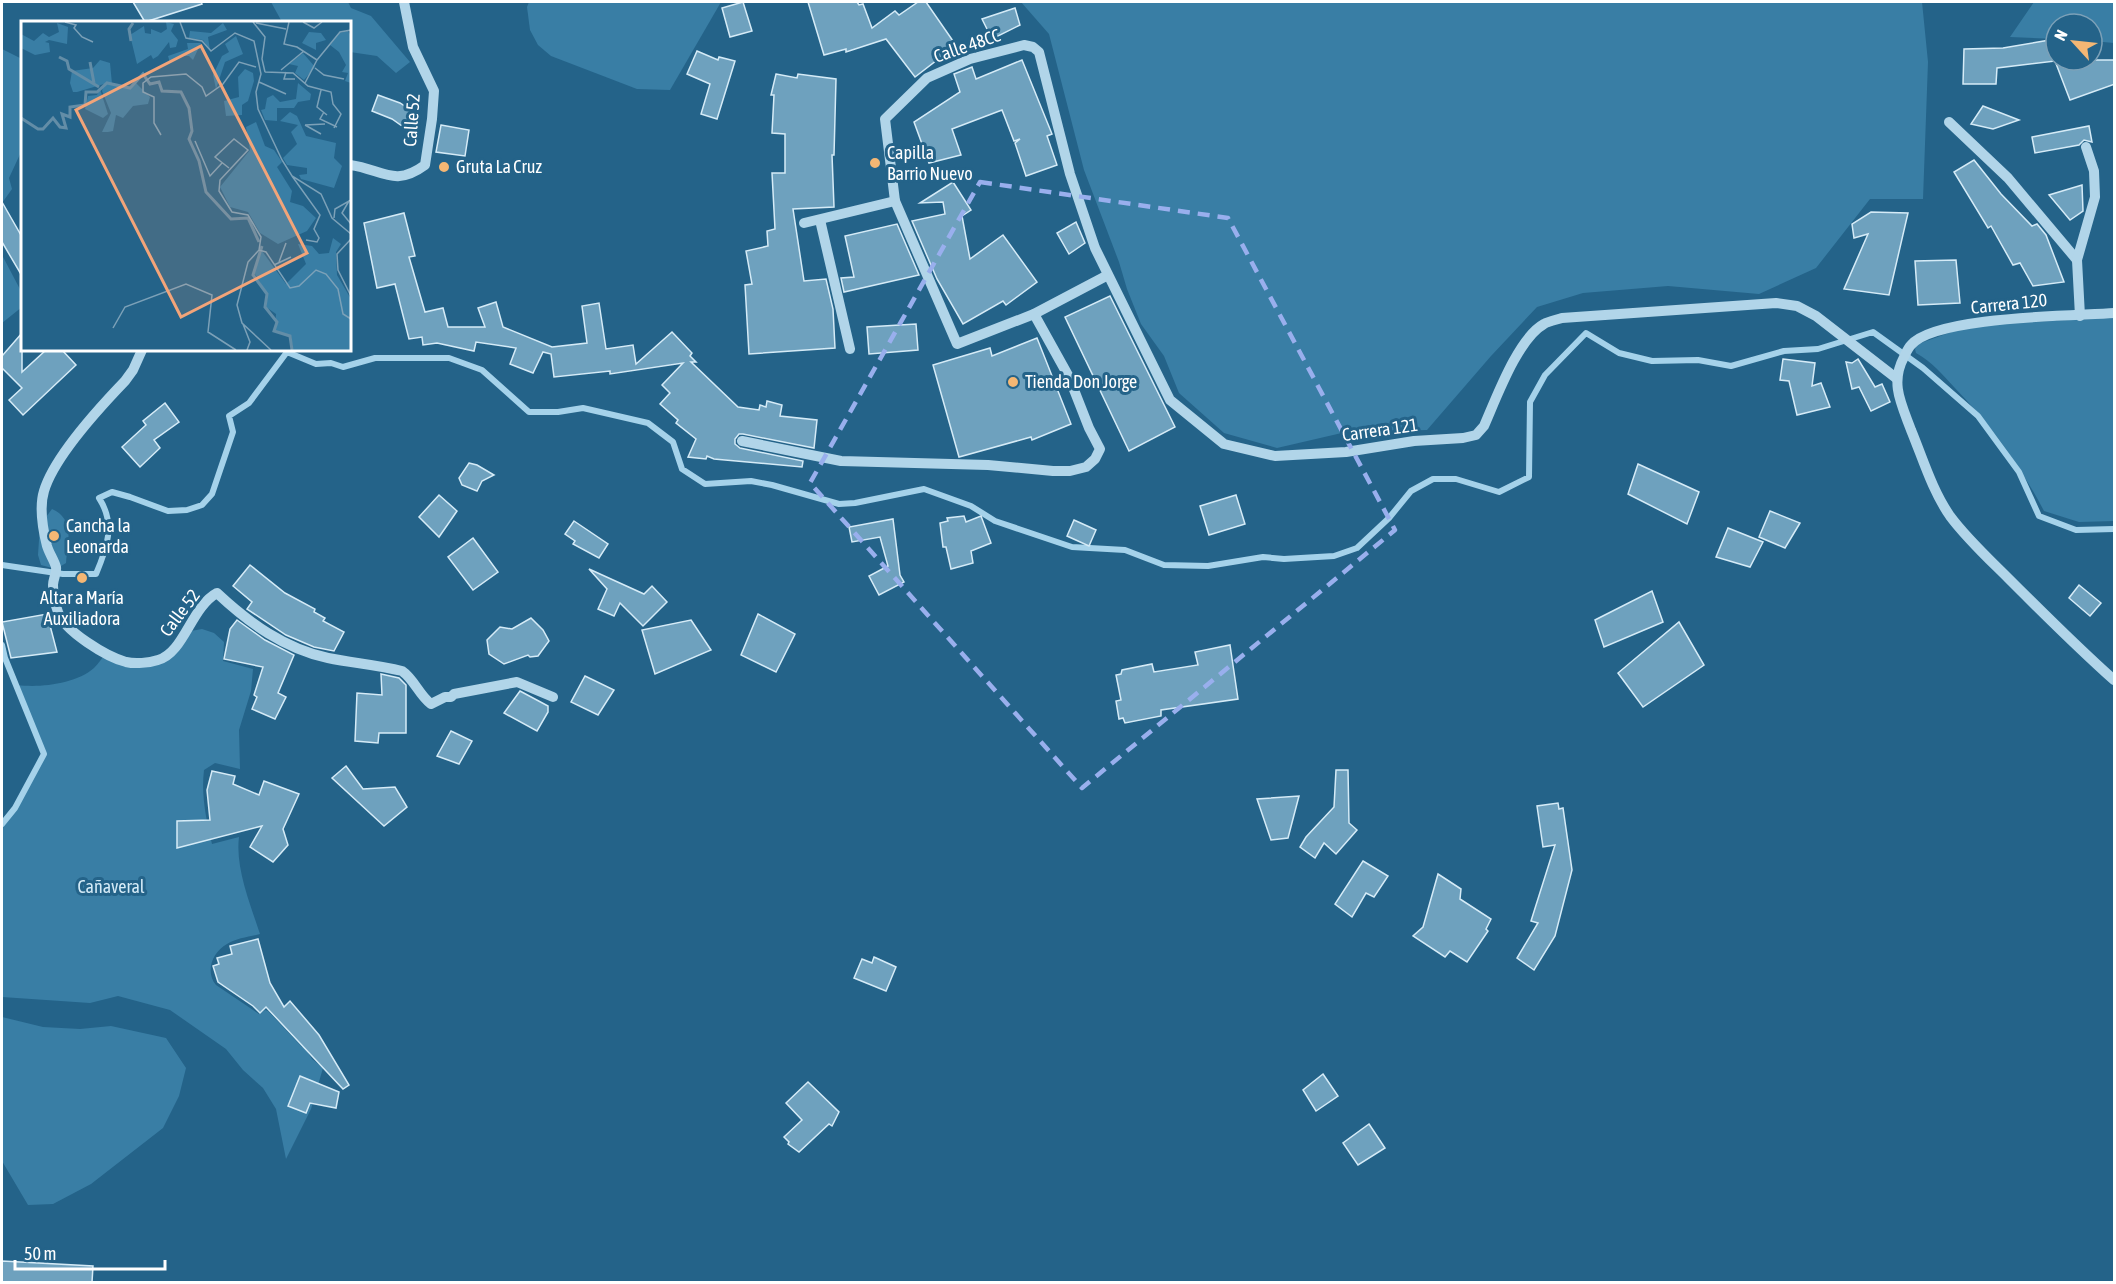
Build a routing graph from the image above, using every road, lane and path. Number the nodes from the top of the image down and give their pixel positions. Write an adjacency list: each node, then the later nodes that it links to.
1 (404, 2): 5 (street, Calle 52)
2 (1039, 52): 6 (street, Calle 48CC); 10 (street, Carrera 121)
3 (1949, 122): 9 (street)
4 (2086, 147): 9 (street)
5 (351, 165)
6 (895, 201): 7 (street); 12 (street)
7 (820, 220): 8 (street); 14 (street)
8 (804, 223)
9 (2077, 260): 13 (street)
10 (1108, 276): 12 (street); 16 (street, Carrera 121)
11 (2115, 313): 13 (street, Carrera 120)
12 (1034, 314): 17 (street)
13 (2080, 316): 16 (street, Carrera 120)
14 (850, 349)
15 (142, 351): 19 (street, Calle 52)
16 (1897, 373): 18 (street)
17 (742, 441)
18 (2115, 680)
19 (553, 697)

